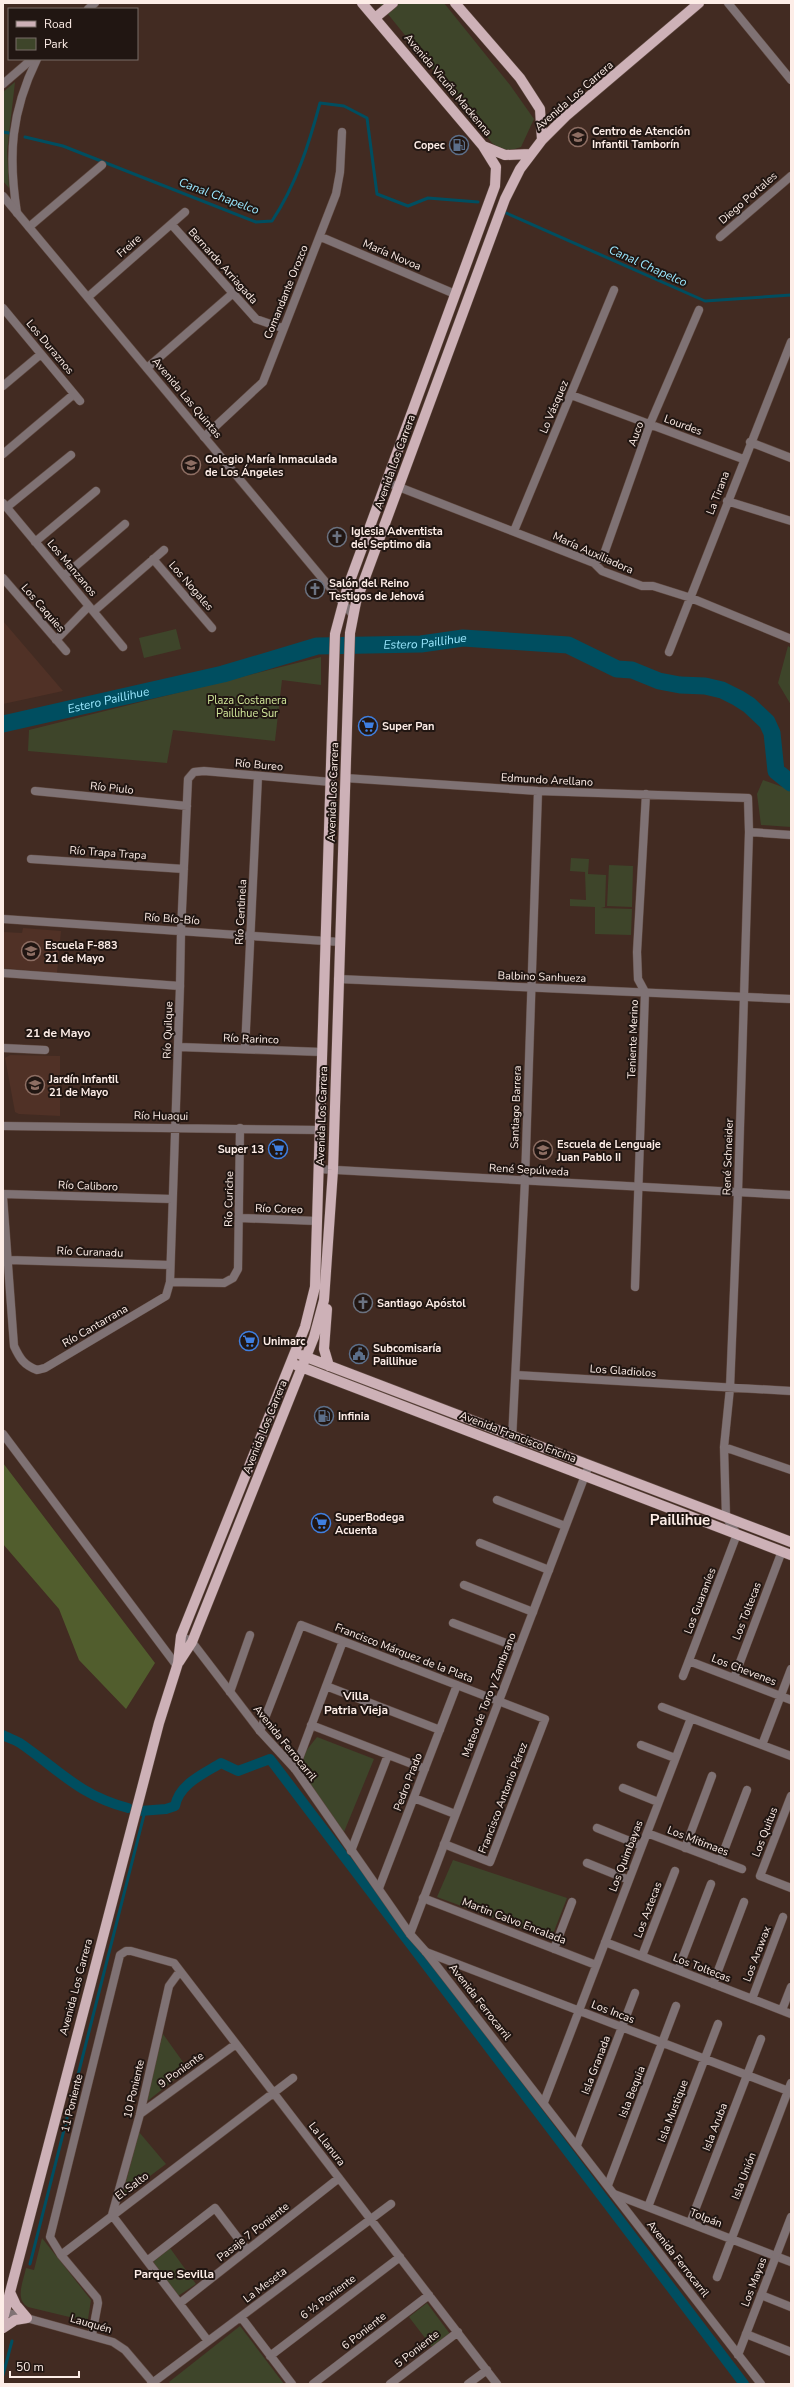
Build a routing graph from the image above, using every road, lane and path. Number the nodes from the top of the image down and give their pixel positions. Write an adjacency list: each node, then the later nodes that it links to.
1 (362, 3): 6 (main road, Avenida Vicuña Mackenna)
2 (392, 3): 6 (main road)
3 (456, 3): 12 (main road)
4 (699, 3): 12 (main road, Avenida Los Carrera)
5 (728, 3): 9 (street)
6 (375, 18): 13 (main road, Avenida Vicuña Mackenna)
7 (31, 60): 10 (street)
8 (37, 60): 19 (street)
9 (791, 80)
10 (3, 84)
11 (342, 132): 22 (street, Comandante Orozco)
12 (542, 140): 14 (main road, Avenida Los Carrera)
13 (483, 146): 14 (main road, Avenida Vicuña Mackenna); 26 (main road, Avenida Los Carrera)
14 (530, 154): 48 (main road, Avenida Los Carrera)
15 (102, 165): 21 (street)
16 (791, 176): 23 (street, Diego Portales)
17 (3, 196): 19 (street, Avenida Las Quintas)
18 (185, 212): 20 (street, Freire)
19 (18, 213): 21 (street, Avenida Las Quintas)
20 (172, 225): 25 (street, Bernardo Arriagada); 27 (street, Freire)
21 (29, 227): 27 (street, Avenida Las Quintas)
22 (321, 237): 26 (street, María Novoa); 32 (street, Comandante Orozco)
23 (720, 237)
24 (614, 290): 38 (street, Lo Vásquez)
25 (232, 294): 32 (street, Bernardo Arriagada); 35 (street)
26 (455, 294): 47 (main road, Avenida Los Carrera)
27 (88, 297): 35 (street, Avenida Las Quintas)
28 (3, 308): 30 (street, Los Duraznos)
29 (699, 310): 40 (street, Auco)
30 (10, 316): 31 (street); 34 (street, Los Duraznos)
31 (3, 321)
32 (282, 328): 41 (street, Comandante Orozco)
33 (791, 342): 42 (street, La Tirana)
34 (41, 354): 36 (street); 37 (street, Los Duraznos)
35 (147, 368): 41 (street, Avenida Las Quintas)
36 (3, 386)
37 (74, 394): 39 (street, Los Duraznos); 43 (street)
38 (571, 395): 40 (street, Lourdes); 54 (street, Lo Vásquez)
39 (80, 401)
40 (650, 424): 46 (street, Lourdes); 58 (street, Auco)
41 (204, 437): 62 (street, Avenida Las Quintas)
42 (750, 442): 45 (street); 46 (street, La Tirana)
43 (3, 454)
44 (70, 455): 51 (street)
45 (791, 458)
46 (743, 459): 50 (street, La Tirana)
47 (386, 482): 48 (street, María Auxiliadora); 62 (main road, Avenida Los Carrera)
48 (399, 486): 54 (street, María Auxiliadora); 64 (main road, Avenida Los Carrera)
49 (96, 491): 55 (street)
50 (727, 501): 52 (street); 61 (street, La Tirana)
51 (5, 505): 55 (street, Los Manzanos)
52 (791, 521)
53 (125, 524): 59 (street)
54 (514, 531): 58 (street, María Auxiliadora)
55 (35, 542): 59 (street, Los Manzanos)
56 (164, 550): 57 (street)
57 (153, 559): 63 (street); 65 (street, Los Nogales)
58 (594, 563): 61 (street, María Auxiliadora)
59 (64, 576): 63 (street, Los Manzanos)
60 (3, 578): 67 (street, Los Caquies)
61 (691, 598): 66 (street, María Auxiliadora); 70 (street, La Tirana)
62 (343, 602): 64 (street, Avenida Las Quintas); 74 (main road, Avenida Los Carrera)
63 (92, 609): 67 (street); 68 (street, Los Manzanos)
64 (353, 615): 72 (main road, Avenida Los Carrera)
65 (212, 628)
66 (791, 639)
67 (56, 640): 69 (street, Los Caquies)
68 (123, 647)
69 (66, 651)
70 (669, 652)
71 (258, 776): 73 (street, Río Bureo); 74 (street, Río Bureo); 86 (street, Río Centinela)
72 (345, 778): 76 (street, Edmundo Arellano); 88 (main road, Avenida Los Carrera)
73 (188, 779): 79 (street, Río Quilque)
74 (331, 782): 87 (main road, Avenida Los Carrera)
75 (35, 791): 79 (street, Río Piulo)
76 (538, 791): 77 (street, Edmundo Arellano); 92 (street, Santiago Barrera)
77 (646, 794): 78 (street, Edmundo Arellano); 93 (street, Teniente Merino)
78 (748, 798): 80 (street, René Schneider)
79 (187, 806): 83 (street, Río Quilque)
80 (749, 832): 81 (street); 94 (street, René Schneider)
81 (791, 835)
82 (31, 859): 83 (street, Río Trapa Trapa)
83 (184, 869): 85 (street, Río Quilque)
84 (3, 919): 85 (street, Río Bío-Bío)
85 (181, 931): 86 (street, Río Bío-Bío); 91 (street, Río Quilque)
86 (250, 935): 87 (street, Río Bío-Bío); 98 (street, Río Centinela)
87 (326, 940): 88 (street, Río Bío-Bío); 100 (main road, Avenida Los Carrera)
88 (340, 942): 90 (main road, Avenida Los Carrera)
89 (3, 973): 91 (street)
90 (338, 979): 92 (street, Balbino Sanhueza); 106 (main road, Avenida Los Carrera)
91 (180, 986): 96 (street, Río Quilque)
92 (530, 988): 93 (street, Balbino Sanhueza); 107 (street, Santiago Barrera)
93 (645, 992): 94 (street, Balbino Sanhueza); 108 (street, Teniente Merino)
94 (744, 997): 95 (street, Balbino Sanhueza); 109 (street, René Schneider)
95 (791, 999)
96 (179, 1046): 98 (street, Río Rarinco); 102 (street, Río Quilque)
97 (3, 1048): 99 (street)
98 (245, 1049): 100 (street, Río Rarinco)
99 (46, 1050)
100 (322, 1052): 104 (main road, Avenida Los Carrera)
101 (3, 1126): 102 (street, Río Huaqui)
102 (176, 1127): 103 (street, Río Huaqui); 112 (street, Río Quilque)
103 (240, 1128): 104 (street, Río Huaqui); 113 (street, Río Curiche)
104 (320, 1130): 105 (main road, Avenida Los Carrera)
105 (318, 1169): 106 (street, René Sepúlveda); 114 (main road, Avenida Los Carrera)
106 (333, 1170): 107 (street, René Sepúlveda); 119 (main road, Avenida Los Carrera)
107 (524, 1180): 108 (street, René Sepúlveda); 126 (street, Santiago Barrera)
108 (640, 1187): 109 (street, René Sepúlveda); 120 (street, Teniente Merino)
109 (738, 1192): 110 (street, René Sepúlveda); 127 (street, René Schneider)
110 (791, 1195)
111 (3, 1196): 112 (street, Río Caliboro); 115 (street)
112 (172, 1199): 116 (street, Río Quilque)
113 (240, 1218): 114 (street, Río Coreo); 118 (street, Río Curiche)
114 (317, 1221): 121 (main road, Avenida Los Carrera)
115 (9, 1260): 116 (street, Río Curanadu); 117 (street)
116 (170, 1265): 118 (street, Río Quilque)
117 (6, 1275): 118 (street, Río Cantarrana)
118 (170, 1282)
119 (326, 1282): 122 (main road, Avenida Los Carrera); 124 (main road)
120 (635, 1287)
121 (295, 1352): 122 (main road, Avenida Francisco Encina); 123 (main road, Avenida Los Carrera)
122 (306, 1357): 124 (main road, Avenida Francisco Encina); 125 (main road, Avenida Los Carrera)
123 (291, 1363): 125 (main road, Avenida Francisco Encina); 143 (main road, Avenida Los Carrera)
124 (329, 1366): 130 (main road, Avenida Francisco Encina)
125 (302, 1367): 132 (main road, Avenida Francisco Encina); 144 (main road, Avenida Los Carrera)
126 (516, 1375): 127 (street, Los Gladiolos); 130 (street, Santiago Barrera)
127 (730, 1388): 128 (street, Los Gladiolos); 131 (street, René Schneider)
128 (791, 1390)
129 (3, 1434): 155 (street)
130 (513, 1436): 132 (street, Santiago Barrera); 133 (main road, Avenida Francisco Encina)
131 (724, 1447): 134 (street); 137 (street, René Schneider)
132 (512, 1448): 135 (main road, Avenida Francisco Encina)
133 (589, 1465): 135 (street, Mateo de Toro y Zambrano); 137 (main road, Avenida Francisco Encina)
134 (791, 1470)
135 (584, 1476): 138 (street, Mateo de Toro y Zambrano); 139 (main road, Avenida Francisco Encina)
136 (497, 1500): 138 (street)
137 (726, 1517): 139 (street); 140 (main road, Avenida Francisco Encina)
138 (565, 1526): 145 (street, Mateo de Toro y Zambrano)
139 (738, 1534): 142 (main road, Avenida Francisco Encina); 154 (street, Los Guaraníes)
140 (791, 1542)
141 (480, 1543): 145 (street)
142 (786, 1553): 158 (street, Los Toltecas)
143 (211, 1560): 144 (main road); 150 (main road, Avenida Los Carrera)
144 (223, 1564): 152 (main road, Avenida Los Carrera)
145 (549, 1570): 147 (street, Mateo de Toro y Zambrano)
146 (464, 1585): 147 (street)
147 (533, 1612): 153 (street, Mateo de Toro y Zambrano)
148 (453, 1623): 153 (street)
149 (250, 1635): 161 (street)
150 (181, 1636): 152 (street, Avenida Ferrocarril); 155 (main road, Avenida Los Carrera)
151 (343, 1641): 159 (street, Francisco Márquez de la Plata); 160 (street); 170 (street, Francisco Márquez de la Plata)
152 (192, 1642): 155 (main road, Avenida Los Carrera); 161 (street, Avenida Ferrocarril)
153 (519, 1648): 164 (street, Mateo de Toro y Zambrano)
154 (689, 1661): 157 (street, Los Guaraníes); 158 (street, Los Chevenes)
155 (177, 1665): 250 (main road, Avenida Los Carrera)
156 (791, 1669): 162 (street)
157 (683, 1676)
158 (734, 1678): 162 (street, Los Chevenes)
159 (457, 1685): 164 (street, Francisco Márquez de la Plata); 169 (street, Pedro Prado)
160 (326, 1686): 168 (street); 169 (street)
161 (230, 1692): 170 (street, Avenida Ferrocarril)
162 (780, 1696): 163 (street, Los Chevenes); 172 (street)
163 (791, 1700)
164 (498, 1701): 167 (street, Francisco Márquez de la Plata); 184 (street, Mateo de Toro y Zambrano)
165 (662, 1707): 166 (street)
166 (691, 1718): 172 (street); 175 (street, Los Quimbayas)
167 (545, 1719): 187 (street, Francisco Antonio Pérez)
168 (311, 1725): 173 (street); 176 (street)
169 (440, 1730): 177 (street, Pedro Prado)
170 (260, 1731): 176 (street, Avenida Ferrocarril)
171 (641, 1745): 175 (street)
172 (762, 1745): 174 (street)
173 (388, 1755): 177 (street); 190 (street)
174 (791, 1756)
175 (675, 1758): 183 (street, Los Quimbayas)
176 (295, 1769): 190 (street, Avenida Ferrocarril)
177 (425, 1769): 182 (street, Pedro Prado)
178 (712, 1776): 189 (street)
179 (623, 1788): 183 (street)
180 (747, 1790): 191 (street)
181 (791, 1796): 198 (street, Los Quitus)
182 (414, 1798): 184 (street); 197 (street, Pedro Prado)
183 (658, 1802): 186 (street, Los Quimbayas)
184 (455, 1814): 187 (street, Mateo de Toro y Zambrano)
185 (597, 1828): 188 (street)
186 (647, 1833): 188 (street, Los Quimbayas); 189 (street, Los Mitimaes)
187 (444, 1844): 199 (street, Mateo de Toro y Zambrano)
188 (642, 1846): 195 (street, Los Quimbayas)
189 (685, 1848): 191 (street, Los Mitimaes)
190 (351, 1851): 197 (street, Avenida Ferrocarril)
191 (720, 1861): 194 (street, Los Mitimaes)
192 (587, 1863): 195 (street)
193 (675, 1870): 208 (street, Los Aztecas)
194 (742, 1870)
195 (629, 1880): 204 (street, Los Quimbayas)
196 (711, 1884): 210 (street)
197 (379, 1888): 203 (street, Avenida Ferrocarril)
198 (791, 1888)
199 (423, 1898): 203 (street, Mateo de Toro y Zambrano); 205 (street, Martin Calvo Encalada)
200 (572, 1902): 205 (street)
201 (744, 1902): 212 (street)
202 (783, 1917): 215 (street, Los Arawax)
203 (410, 1934): 206 (street, Avenida Ferrocarril)
204 (605, 1942): 208 (street, Los Toltecas); 209 (street, Los Quimbayas)
205 (554, 1949): 209 (street, Martin Calvo Encalada)
206 (426, 1952): 217 (street, Los Incas); 230 (street, Avenida Ferrocarril)
207 (120, 1955): 211 (street, La Llanura); 244 (street, 11 Poniente)
208 (642, 1956): 210 (street, Los Toltecas)
209 (596, 1965): 217 (street, Los Quimbayas)
210 (678, 1970): 212 (street, Los Toltecas)
211 (180, 1972): 224 (street, La Llanura); 231 (street, 10 Poniente)
212 (713, 1984): 215 (street, Los Toltecas)
213 (791, 1987): 218 (street)
214 (635, 1993): 221 (street, Isla Granada)
215 (752, 1998): 218 (street, Los Toltecas)
216 (676, 2006): 223 (street, Isla Bequia)
217 (579, 2010): 221 (street, Los Incas); 230 (street, Los Quimbayas)
218 (782, 2010): 219 (street, Los Toltecas)
219 (791, 2014)
220 (718, 2024): 225 (street, Isla Mustique)
221 (622, 2027): 223 (street, Los Incas); 232 (street, Isla Granada)
222 (761, 2039): 226 (street, Isla Aruba)
223 (662, 2043): 225 (street, Los Incas); 234 (street, Isla Bequia)
224 (236, 2044): 229 (street, La Llanura); 231 (street, 9 Poniente)
225 (704, 2059): 226 (street, Los Incas); 237 (street, Isla Mustique)
226 (747, 2075): 228 (street, Los Incas); 241 (street, Isla Aruba)
227 (293, 2078): 229 (street, El Salto)
228 (790, 2089): 242 (street, Isla Unión)
229 (274, 2093): 233 (street, La Llanura); 238 (street, El Salto)
230 (544, 2102): 232 (street, Avenida Ferrocarril)
231 (140, 2114): 238 (street, 10 Poniente)
232 (577, 2145): 234 (street, Avenida Ferrocarril)
233 (339, 2178): 240 (street, La Llanura); 243 (street, Pasaje 7 Poniente)
234 (608, 2185): 235 (street, Avenida Ferrocarril)
235 (614, 2194): 237 (street, Tolpán); 264 (street, Avenida Ferrocarril)
236 (391, 2204): 240 (street, La Meseta)
237 (648, 2207): 241 (street, Tolpán)
238 (112, 2214): 244 (street, El Salto); 247 (street)
239 (791, 2217): 245 (street, Los Mayas)
240 (371, 2219): 246 (street, La Llanura); 256 (street, La Meseta)
241 (690, 2223): 242 (street, Tolpán)
242 (731, 2239): 245 (street, Tolpán); 249 (street, Isla Unión)
243 (247, 2250): 247 (street); 253 (street, Pasaje 7 Poniente)
244 (61, 2255): 261 (street)
245 (776, 2256): 248 (street, Tolpán); 252 (street, Los Mayas)
246 (400, 2257): 251 (street, La Llanura); 265 (street, 6 ½ Poniente)
247 (147, 2261): 253 (street)
248 (791, 2262)
249 (717, 2277)
250 (10, 2292): 255 (main road, Avenida Los Carrera); 257 (main road)
251 (429, 2295): 259 (street, La Llanura); 269 (street, 6 Poniente)
252 (761, 2295): 254 (street); 260 (street, Los Mayas)
253 (180, 2303): 262 (street)
254 (791, 2307)
255 (4, 2316): 257 (street, Lauquén)
256 (240, 2317): 262 (street, La Meseta); 265 (street)
257 (27, 2318): 258 (main road); 261 (street, Lauquén)
258 (3, 2328)
259 (458, 2332): 266 (street, La Llanura); 270 (street, 5 Poniente)
260 (746, 2334): 263 (street); 264 (street, Los Mayas)
261 (92, 2335): 267 (street, Lauquén)
262 (208, 2341): 267 (street, La Meseta)
263 (791, 2352)
264 (738, 2354): 273 (street, Avenida Ferrocarril)
265 (270, 2356): 268 (street)
266 (487, 2370): 271 (street); 272 (street, La Llanura)
267 (153, 2384)
268 (292, 2384)
269 (313, 2384)
270 (390, 2384)
271 (468, 2384)
272 (498, 2384)
273 (761, 2384)

